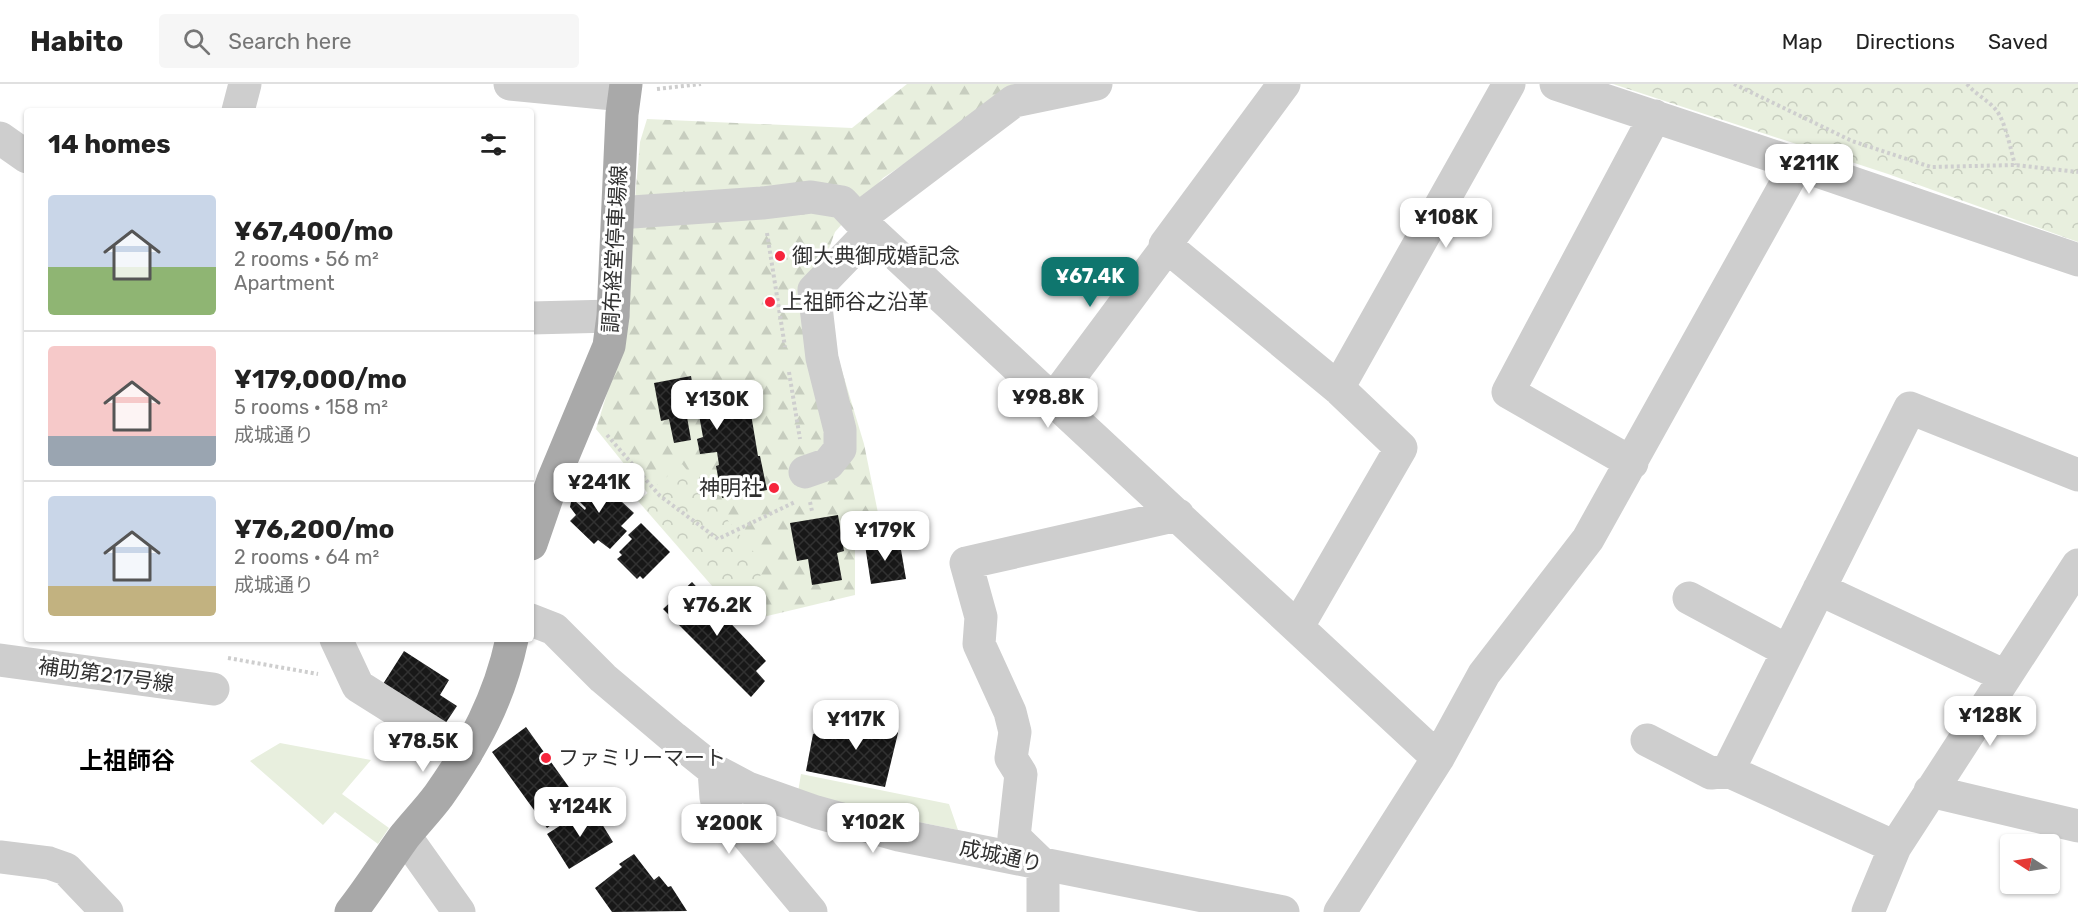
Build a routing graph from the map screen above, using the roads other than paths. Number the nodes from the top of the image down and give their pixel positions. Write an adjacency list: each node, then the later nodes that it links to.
1 (245, 84): 8 (street)
2 (510, 84): 7 (street)
3 (1096, 84): 14 (street)
4 (1284, 84): 15 (street)
5 (1509, 84): 19 (street)
6 (1556, 84): 9 (street)
7 (625, 89): 13 (main road, 調布経堂停車場線)
8 (239, 108)
9 (1655, 116): 12 (street); 21 (street)
10 (0, 138): 11 (street)
11 (24, 155)
12 (1797, 164): 16 (street); 21 (street)
13 (618, 213): 14 (street); 17 (main road, 調布経堂停車場線)
14 (865, 225): 20 (street); 23 (street)
15 (1167, 247): 19 (street); 20 (street)
16 (2078, 260)
17 (613, 316): 18 (street); 25 (main road, 調布経堂停車場線)
18 (534, 318)
19 (1338, 388): 30 (street)
20 (1053, 400): 24 (street)
21 (1632, 463): 39 (street)
22 (2078, 475): 27 (street)
23 (802, 486)
24 (1178, 515): 30 (street); 47 (street)
25 (534, 535)
26 (2078, 565): 35 (street)
27 (1820, 589): 33 (street); 35 (street)
28 (1689, 598): 33 (street)
29 (534, 621): 40 (street, 成城通り)
30 (1298, 626): 39 (street)
31 (337, 642): 38 (street)
32 (511, 642): 38 (main road)
33 (1788, 651): 41 (street)
34 (0, 660): 36 (street, 補助第217号線)
35 (2005, 676): 42 (street)
36 (213, 689)
37 (1647, 740): 41 (street)
38 (466, 754): 44 (main road)
39 (1438, 758): 55 (street)
40 (714, 770): 47 (street, 成城通り); 52 (street)
41 (1728, 771): 45 (street)
42 (1930, 791): 43 (street); 45 (street)
43 (2078, 826)
44 (405, 836): 50 (main road); 51 (street)
45 (1895, 847): 56 (street)
46 (0, 856): 49 (street)
47 (1043, 865): 48 (street, 成城通り); 53 (street)
48 (1247, 909): 54 (street, 成城通り)
49 (108, 912)
50 (351, 912)
51 (459, 912)
52 (811, 912)
53 (1043, 912)
54 (1283, 912)
55 (1340, 912)
56 (1868, 912)

